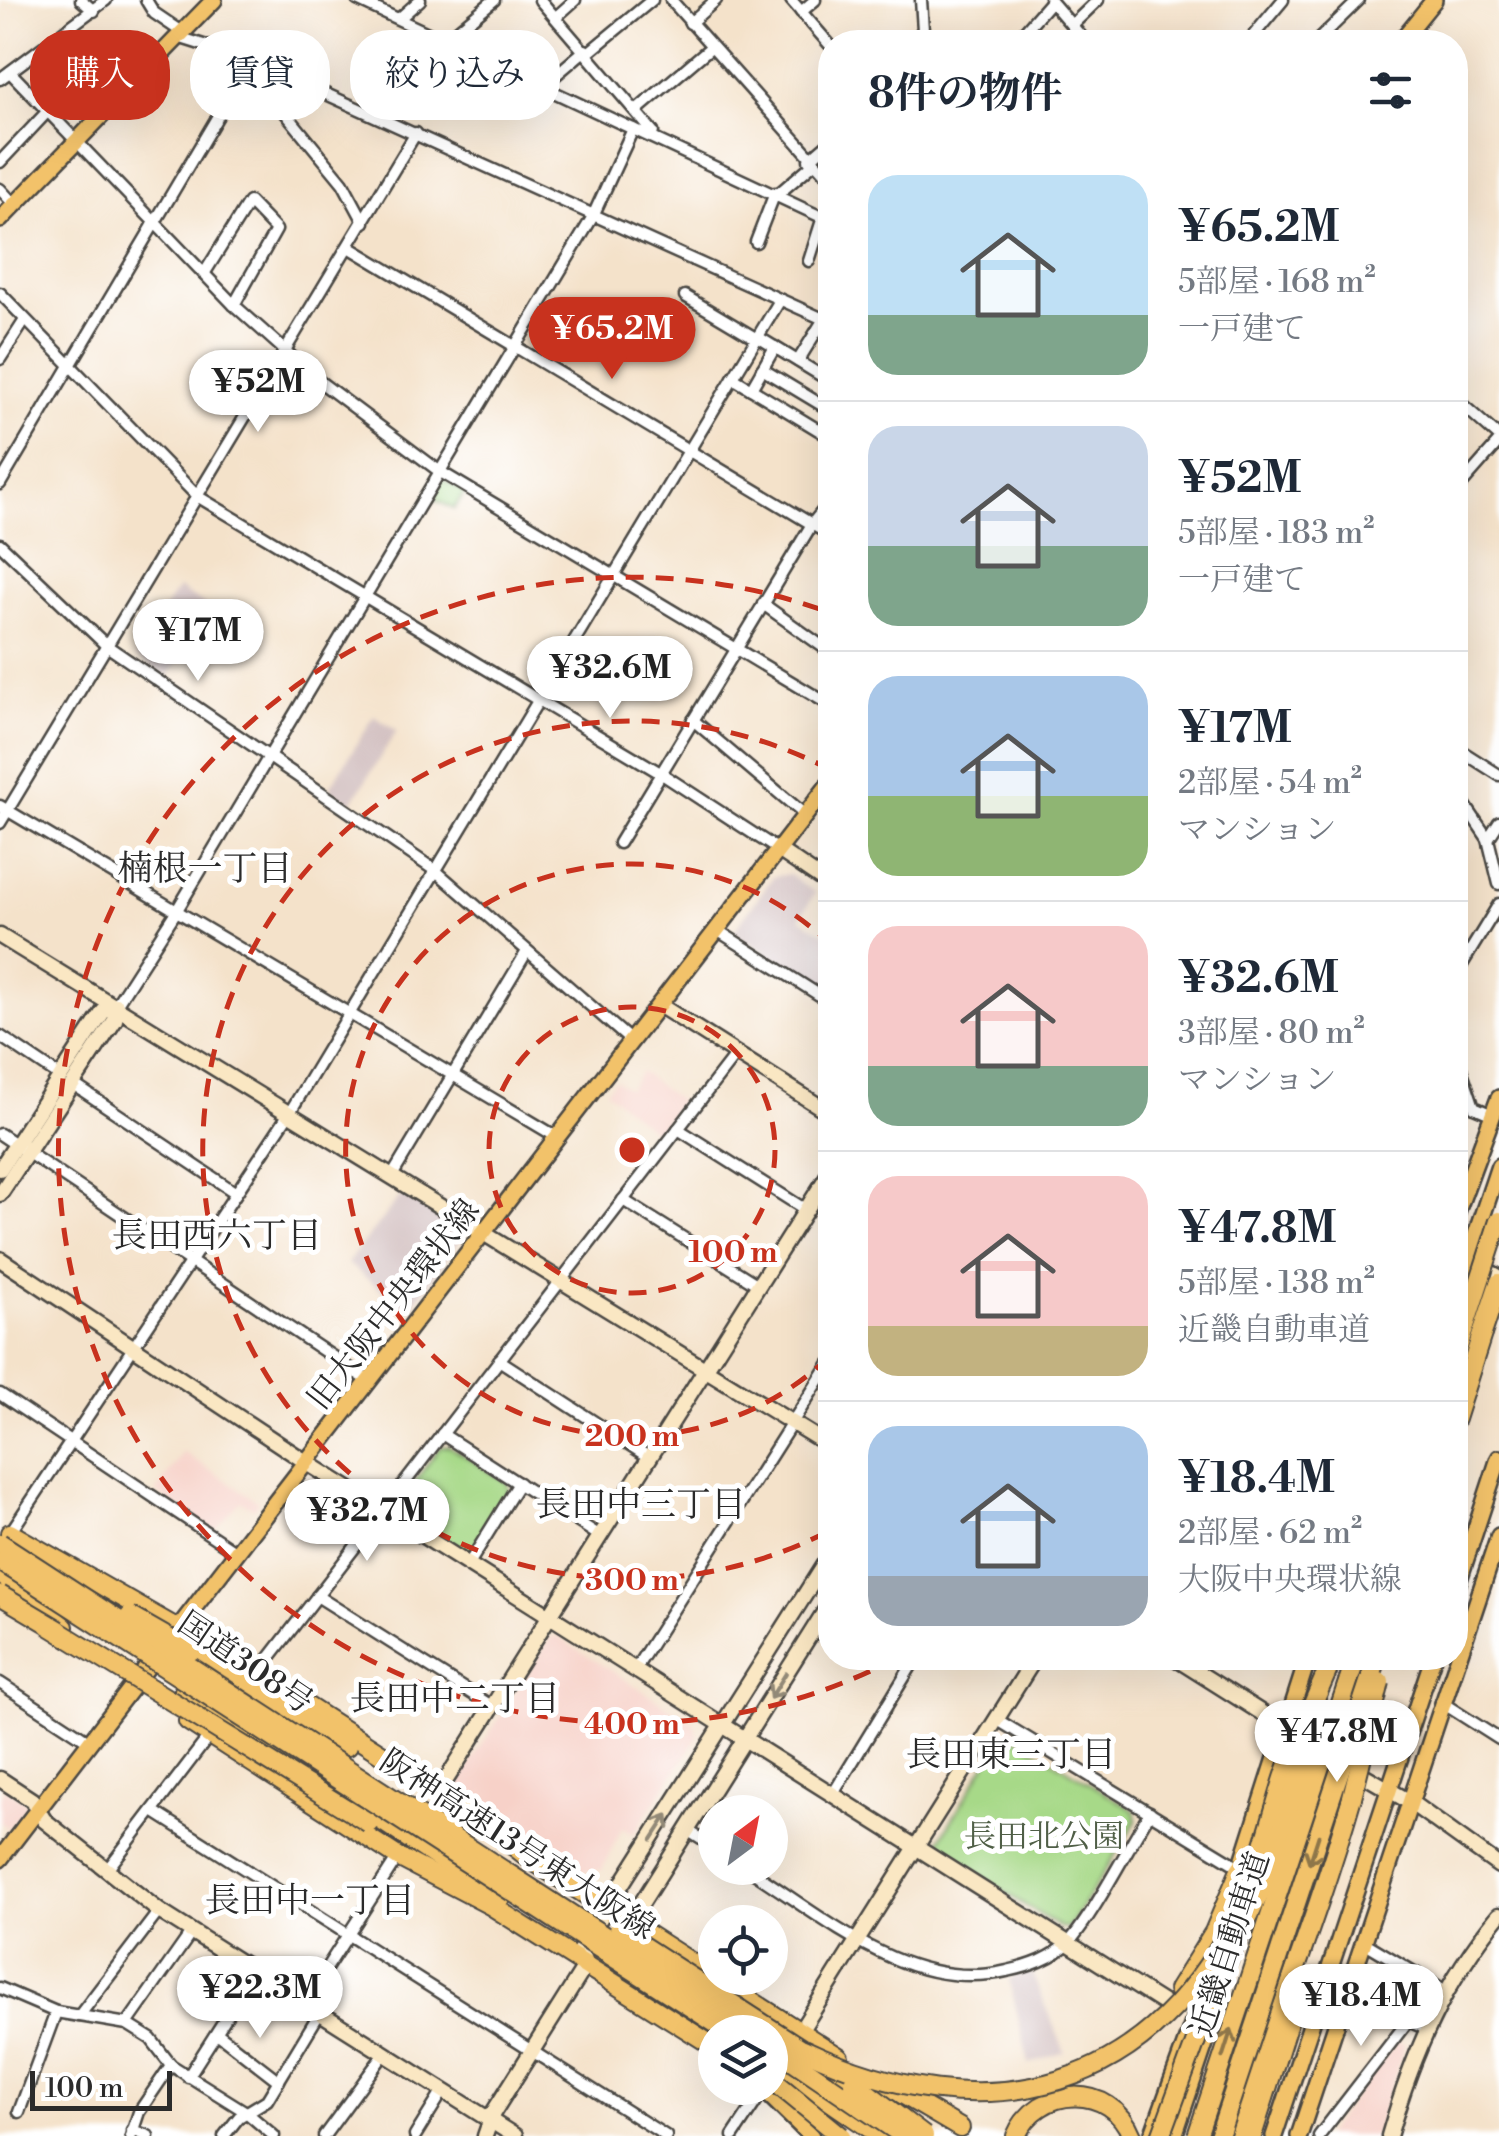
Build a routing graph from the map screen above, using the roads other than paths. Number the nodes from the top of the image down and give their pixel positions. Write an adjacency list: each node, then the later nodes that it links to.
1 (81, 0): 21 (street)
2 (106, 0): 21 (street)
3 (146, 0): 35 (street)
4 (214, 0): 35 (main road)
5 (357, 0): 23 (street)
6 (420, 0): 23 (street)
7 (494, 0): 28 (street)
8 (540, 0): 24 (street)
9 (575, 0): 24 (street)
10 (652, 0): 38 (street)
11 (671, 0): 25 (street)
12 (716, 0): 25 (street)
13 (791, 0): 22 (street)
14 (815, 0): 22 (street)
15 (921, 0): 29 (street)
16 (1051, 0): 26 (street); 30 (street)
17 (1098, 0): 26 (street)
18 (1282, 0): 31 (street)
19 (1359, 0): 32 (street)
20 (1434, 0): 33 (main road)
21 (94, 10): 40 (street)
22 (801, 12): 34 (street)
23 (401, 17): 27 (street)
24 (556, 18): 38 (street)
25 (690, 23): 37 (street)
26 (1074, 29)
27 (428, 30)
28 (457, 30)
29 (923, 30)
30 (1026, 30)
31 (1258, 30)
32 (1328, 30)
33 (1410, 30)
34 (818, 32)
35 (180, 34): 36 (street); 52 (main road)
36 (190, 38)
37 (711, 47): 44 (street); 55 (street)
38 (586, 52): 39 (street); 44 (street)
39 (560, 73)
40 (3, 76): 43 (street)
41 (560, 94): 49 (street)
42 (330, 97): 50 (street)
43 (30, 98)
44 (636, 111): 51 (street)
45 (39, 120): 54 (street)
46 (54, 120): 52 (street)
47 (216, 120): 64 (street)
48 (294, 120): 63 (street)
49 (632, 129): 51 (street); 61 (street)
50 (416, 134): 61 (street); 63 (street)
51 (651, 138): 58 (street)
52 (74, 141): 59 (main road); 64 (street)
53 (818, 155): 55 (street)
54 (0, 162)
55 (811, 162): 56 (street); 58 (street)
56 (818, 168)
57 (0, 190): 59 (street)
58 (777, 194): 60 (street); 66 (street)
59 (13, 203): 62 (main road)
60 (818, 215)
61 (592, 218): 72 (street); 78 (street)
62 (0, 220)
63 (364, 222): 67 (street)
64 (156, 223): 69 (street); 83 (street)
65 (818, 239): 68 (street)
66 (756, 242)
67 (349, 247): 78 (street); 80 (street)
68 (809, 261)
69 (204, 274): 73 (street); 73 (street)
70 (0, 293): 75 (street)
71 (685, 296): 77 (street)
72 (780, 300): 74 (street); 77 (street)
73 (234, 304): 80 (street)
74 (818, 317)
75 (26, 320): 81 (street); 83 (street)
76 (818, 333): 82 (street)
77 (757, 338): 79 (street); 86 (street)
78 (515, 346): 92 (street); 93 (street)
79 (775, 347): 82 (street); 84 (street)
80 (284, 353): 93 (street); 96 (street)
81 (0, 359)
82 (798, 361): 85 (street)
83 (70, 366): 95 (street); 96 (street)
84 (762, 369): 87 (street); 88 (street)
85 (818, 372)
86 (733, 378): 87 (street); 92 (street)
87 (751, 389): 90 (street)
88 (818, 403)
89 (1468, 410): 91 (street)
90 (818, 430)
91 (1499, 439): 94 (street)
92 (688, 452): 98 (street); 101 (street)
93 (439, 471): 101 (street); 102 (street)
94 (1468, 476)
95 (0, 484)
96 (197, 496): 102 (street); 105 (street)
97 (818, 517): 98 (street)
98 (812, 524): 99 (street); 103 (street)
99 (818, 528)
100 (0, 544): 105 (street)
101 (614, 574): 106 (street); 108 (street)
102 (362, 596): 108 (street); 111 (street)
103 (763, 604): 104 (street); 106 (street)
104 (818, 643)
105 (107, 646): 111 (street); 115 (street)
106 (737, 648): 107 (street); 109 (street)
107 (818, 699)
108 (538, 703): 112 (street); 123 (street)
109 (693, 720): 112 (street); 117 (street)
110 (1468, 755): 113 (street)
111 (267, 756): 123 (street); 127 (street)
112 (662, 774): 121 (street); 122 (street)
113 (1499, 775)
114 (818, 799): 117 (main road, 旧大阪中央環状線)
115 (4, 808): 119 (street); 127 (street)
116 (1468, 809): 120 (street)
117 (805, 816): 122 (main road, 旧大阪中央環状線)
118 (1499, 822): 120 (street)
119 (0, 824)
120 (1488, 839): 125 (street)
121 (620, 844)
122 (780, 851): 124 (street); 128 (main road, 旧大阪中央環状線)
123 (436, 871): 130 (street); 135 (street)
124 (818, 877)
125 (1499, 884)
126 (1499, 904): 131 (street)
127 (177, 910): 133 (street); 135 (street)
128 (717, 930): 132 (street); 134 (main road, 旧大阪中央環状線)
129 (0, 936): 133 (street)
130 (526, 953): 137 (street); 139 (street)
131 (1468, 955)
132 (818, 994)
133 (116, 1005): 140 (street); 144 (street)
134 (658, 1005): 137 (main road, 旧大阪中央環状線); 138 (street)
135 (350, 1015): 139 (street); 144 (street)
136 (0, 1036): 140 (street)
137 (631, 1041): 148 (main road, 旧大阪中央環状線)
138 (736, 1054): 143 (street); 146 (street)
139 (452, 1074): 148 (street); 152 (street)
140 (67, 1080): 149 (street); 155 (street)
141 (1468, 1090): 145 (street)
142 (1499, 1098): 145 (main road)
143 (818, 1105)
144 (290, 1112): 152 (street); 155 (street)
145 (1493, 1115): 153 (main road)
146 (678, 1129): 157 (street); 158 (street)
147 (0, 1134): 149 (street)
148 (556, 1137): 160 (main road, 旧大阪中央環状線)
149 (22, 1149): 151 (street); 156 (street); 164 (street)
150 (1499, 1166): 161 (main road)
151 (0, 1170)
152 (392, 1176): 160 (street)
153 (1468, 1183)
154 (818, 1191): 158 (street)
155 (236, 1193): 164 (street)
156 (0, 1194)
157 (623, 1200): 166 (street); 167 (street)
158 (806, 1210): 167 (street)
159 (1499, 1221): 170 (highway, bridge)
160 (482, 1234): 166 (street); 175 (main road, 旧大阪中央環状線)
161 (1468, 1241)
162 (0, 1259): 171 (street)
163 (1468, 1260): 165 (street)
164 (191, 1262): 171 (street); 175 (street)
165 (1499, 1280): 174 (highway, bridge)
166 (558, 1283): 172 (street); 173 (street)
167 (758, 1285): 173 (street)
168 (1468, 1295): 169 (street)
169 (1499, 1309)
170 (1468, 1316)
171 (134, 1348): 181 (street); 184 (street)
172 (499, 1360): 179 (street); 182 (street)
173 (704, 1371): 178 (street); 182 (street)
174 (1468, 1378)
175 (369, 1381): 184 (main road, 旧大阪中央環状線)
176 (818, 1381): 178 (street)
177 (0, 1394): 181 (street)
178 (792, 1423): 180 (street); 208 (street)
179 (442, 1434): 185 (street); 187 (street)
180 (818, 1439)
181 (72, 1442): 189 (street); 192 (street)
182 (650, 1458): 190 (street)
183 (1499, 1458): 188 (main road)
184 (306, 1462): 187 (street); 192 (main road, 旧大阪中央環状線)
185 (519, 1483): 190 (street); 196 (street)
186 (1499, 1486): 188 (main road)
187 (385, 1508): 196 (street); 200 (street)
188 (1480, 1516): 193 (main road)
189 (2, 1536): 204 (highway); 206 (highway, 国道308号); 248 (highway, bridge); 252 (highway, 阪神高速13号東大阪線, bridge)
190 (600, 1536): 201 (street)
191 (1499, 1536): 194 (main road)
192 (236, 1552): 204 (main road, 旧大阪中央環状線)
193 (1468, 1552)
194 (1495, 1561): 205 (main road)
195 (0, 1562): 224 (highway, 阪神高速13号東大阪線, bridge)
196 (470, 1562): 201 (street)
197 (0, 1572): 207 (highway, 国道308号); 223 (highway)
198 (818, 1574): 228 (street)
199 (0, 1595): 203 (highway, bridge)
200 (317, 1596): 221 (street); 226 (street)
201 (552, 1615): 208 (street); 226 (street)
202 (818, 1622): 232 (street, one-way to 232)
203 (48, 1625): 224 (highway, bridge); 255 (highway, bridge)
204 (180, 1626): 206 (main road, 旧大阪中央環状線); 221 (highway)
205 (1468, 1633)
206 (165, 1644): 207 (main road, 旧大阪中央環状線); 259 (highway, 国道308号)
207 (148, 1666): 223 (main road, 旧大阪中央環状線); 266 (highway, 国道308号)
208 (636, 1668): 228 (street)
209 (909, 1670): 238 (street)
210 (1027, 1670): 227 (street)
211 (1193, 1670): 229 (street)
212 (1304, 1670): 229 (main road)
213 (1330, 1670): 285 (highway, bridge)
214 (1331, 1670): 234 (main road)
215 (1331, 1670): 322 (highway, bridge)
216 (1352, 1670): 324 (highway, 近畿自動車道, one-way to 216, bridge)
217 (1374, 1670): 325 (highway, 近畿自動車道, one-way to 325, bridge)
218 (1383, 1670): 257 (highway, bridge)
219 (1429, 1670): 236 (main road)
220 (1454, 1670): 225 (main road)
221 (257, 1674): 237 (highway)
222 (0, 1683): 233 (street)
223 (133, 1686): 230 (highway); 233 (main road, 旧大阪中央環状線)
224 (193, 1687): 252 (highway, 阪神高速13号東大阪線, bridge)
225 (1442, 1702): 231 (street); 239 (main road)
226 (493, 1707): 237 (street)
227 (996, 1718): 242 (street); 245 (street)
228 (723, 1726): 232 (street); 259 (street, one-way to 228)
229 (1287, 1728): 234 (street); 250 (main road)
230 (210, 1735): 241 (street); 246 (highway)
231 (1499, 1739)
232 (744, 1740): 238 (street); 243 (street)
233 (90, 1742): 240 (main road, 旧大阪中央環状線)
234 (1307, 1743): 236 (street); 323 (main road)
235 (0, 1779): 240 (street)
236 (1389, 1790): 239 (street); 254 (main road)
237 (439, 1791): 248 (highway)
238 (832, 1794): 245 (street)
239 (1410, 1802): 249 (street); 264 (main road)
240 (38, 1810): 247 (main road, 旧大阪中央環状線); 251 (street)
241 (153, 1812): 251 (street); 262 (street)
242 (1150, 1812): 250 (street); 265 (street)
243 (687, 1830): 244 (street); 260 (street)
244 (698, 1837)
245 (916, 1846): 263 (street); 265 (street)
246 (398, 1857): 255 (highway); 262 (street)
247 (0, 1858)
248 (530, 1859): 259 (highway)
249 (1499, 1866)
250 (1240, 1868): 271 (highway); 321 (main road)
251 (107, 1870): 256 (street)
252 (514, 1884): 274 (highway, 阪神高速13号東大阪線, bridge); 275 (highway, 阪神高速13号東大阪線, bridge); 278 (highway, bridge); 285 (highway, bridge)
253 (773, 1885): 263 (street)
254 (1351, 1903): 282 (main road); 328 (main road)
255 (490, 1906): 266 (highway)
256 (159, 1911): 261 (street); 277 (street)
257 (1319, 1913): 326 (highway); 327 (highway)
258 (1499, 1914): 269 (street)
259 (602, 1916): 260 (highway, 国道308号); 266 (street)
260 (624, 1930): 266 (street); 276 (highway, 国道308号); 285 (highway)
261 (192, 1933): 267 (street); 279 (street)
262 (348, 1934): 270 (street); 287 (street)
263 (858, 1939): 265 (street); 285 (street)
264 (1362, 1940): 269 (street); 282 (main road)
265 (1068, 1942): 271 (street)
266 (589, 1960): 280 (highway, 国道308号); 284 (highway); 287 (street)
267 (255, 1972): 270 (street); 283 (street)
268 (0, 1988): 272 (street)
269 (1444, 1990): 281 (street)
270 (304, 2004): 273 (street)
271 (1166, 2004): 285 (highway)
272 (56, 2012): 277 (street); 299 (street)
273 (320, 2014): 288 (street); 293 (street)
274 (704, 2015)
275 (725, 2015)
276 (742, 2015)
277 (78, 2016): 279 (street)
278 (698, 2023)
279 (127, 2024): 290 (street)
280 (698, 2026)
281 (1424, 2028): 330 (street); 331 (street)
282 (1333, 2030): 329 (main road)
283 (217, 2033): 292 (street); 293 (street)
284 (698, 2037)
285 (808, 2043): 302 (highway); 318 (highway, bridge)
286 (788, 2045): 302 (highway, 国道308号)
287 (532, 2051): 301 (street); 311 (street)
288 (384, 2054): 294 (street); 307 (street)
289 (788, 2057): 317 (highway, bridge)
290 (171, 2065): 292 (street); 303 (street)
291 (788, 2072): 316 (highway)
292 (188, 2077): 300 (street)
293 (279, 2081): 300 (street)
294 (443, 2091): 301 (street); 308 (street)
295 (788, 2096): 314 (highway, bridge)
296 (788, 2096): 315 (highway)
297 (753, 2105): 312 (street)
298 (786, 2105): 313 (main road)
299 (19, 2112)
300 (246, 2112): 305 (street); 306 (street)
301 (490, 2120): 309 (street); 310 (street)
302 (966, 2132)
303 (132, 2133): 304 (street)
304 (148, 2136)
305 (224, 2136)
306 (274, 2136)
307 (324, 2136)
308 (415, 2136)
309 (485, 2136)
310 (514, 2136)
311 (666, 2136)
312 (733, 2136)
313 (812, 2136)
314 (839, 2136)
315 (853, 2136)
316 (880, 2136)
317 (904, 2136)
318 (924, 2136)
319 (1016, 2136): 320 (highway)
320 (1132, 2136)
321 (1152, 2136)
322 (1161, 2136)
323 (1174, 2136)
324 (1197, 2136)
325 (1219, 2136)
326 (1237, 2136)
327 (1252, 2136)
328 (1274, 2136)
329 (1299, 2136)
330 (1319, 2136)
331 (1388, 2136)

